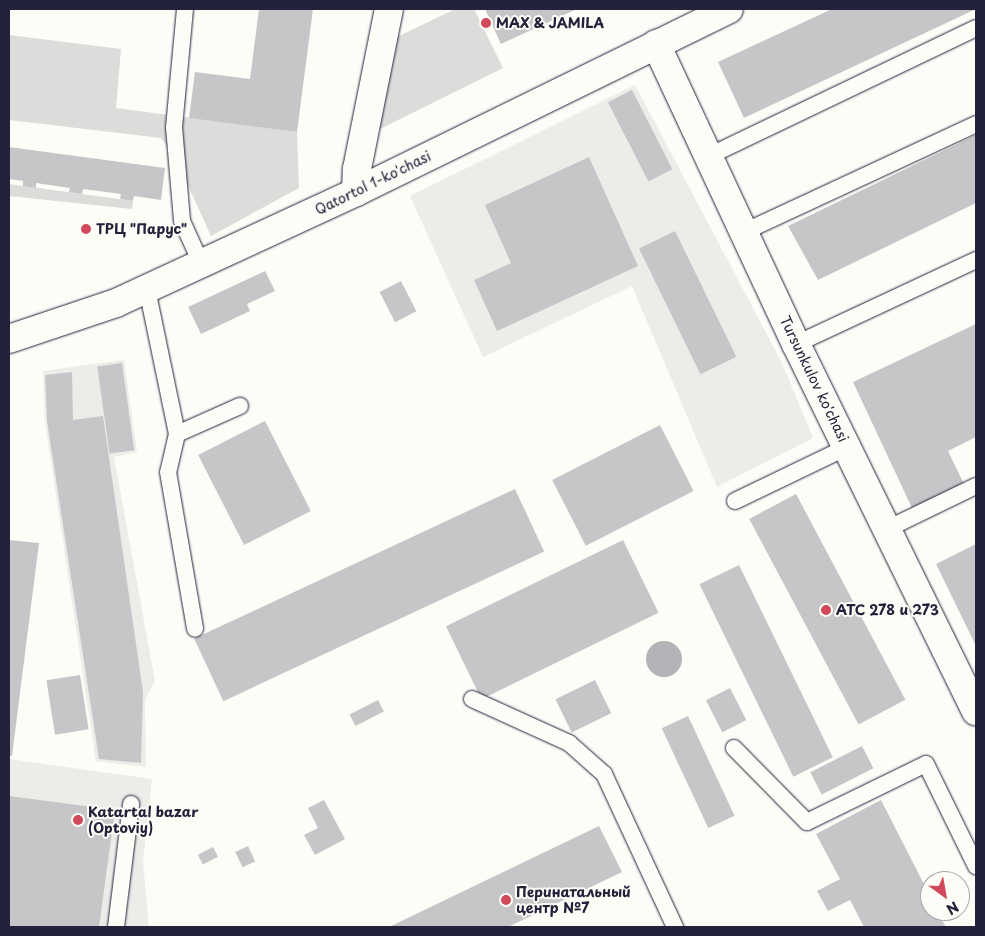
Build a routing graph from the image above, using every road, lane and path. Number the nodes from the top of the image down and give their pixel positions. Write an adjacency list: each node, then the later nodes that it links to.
1 (185, 9): 11 (lane)
2 (389, 9): 8 (street)
3 (729, 9): 5 (street, Qatortol 1-ko'chasi)
4 (976, 28): 7 (lane)
5 (656, 44): 7 (street, Tursunkulov ko'chasi); 8 (street, Qatortol 1-ko'chasi)
6 (976, 124): 9 (lane)
7 (711, 155): 9 (street, Tursunkulov ko'chasi)
8 (356, 192): 11 (street, Qatortol 1-ko'chasi)
9 (746, 231): 14 (street, Tursunkulov ko'chasi)
10 (976, 260): 14 (lane)
11 (201, 263): 12 (street, Qatortol 1-ko'chasi)
12 (147, 289): 13 (street, Qatortol 1-ko'chasi); 16 (lane)
13 (9, 339)
14 (796, 344): 17 (street, Tursunkulov ko'chasi)
15 (240, 406): 16 (lane)
16 (177, 434): 21 (lane)
17 (847, 447): 19 (lane); 20 (street, Tursunkulov ko'chasi)
18 (976, 486): 20 (lane)
19 (735, 501)
20 (887, 529): 23 (street, Tursunkulov ko'chasi)
21 (195, 629)
22 (472, 699): 28 (lane)
23 (976, 712)
24 (734, 748): 26 (lane)
25 (131, 804): 27 (lane)
26 (976, 866)
27 (116, 927)
28 (674, 927)

